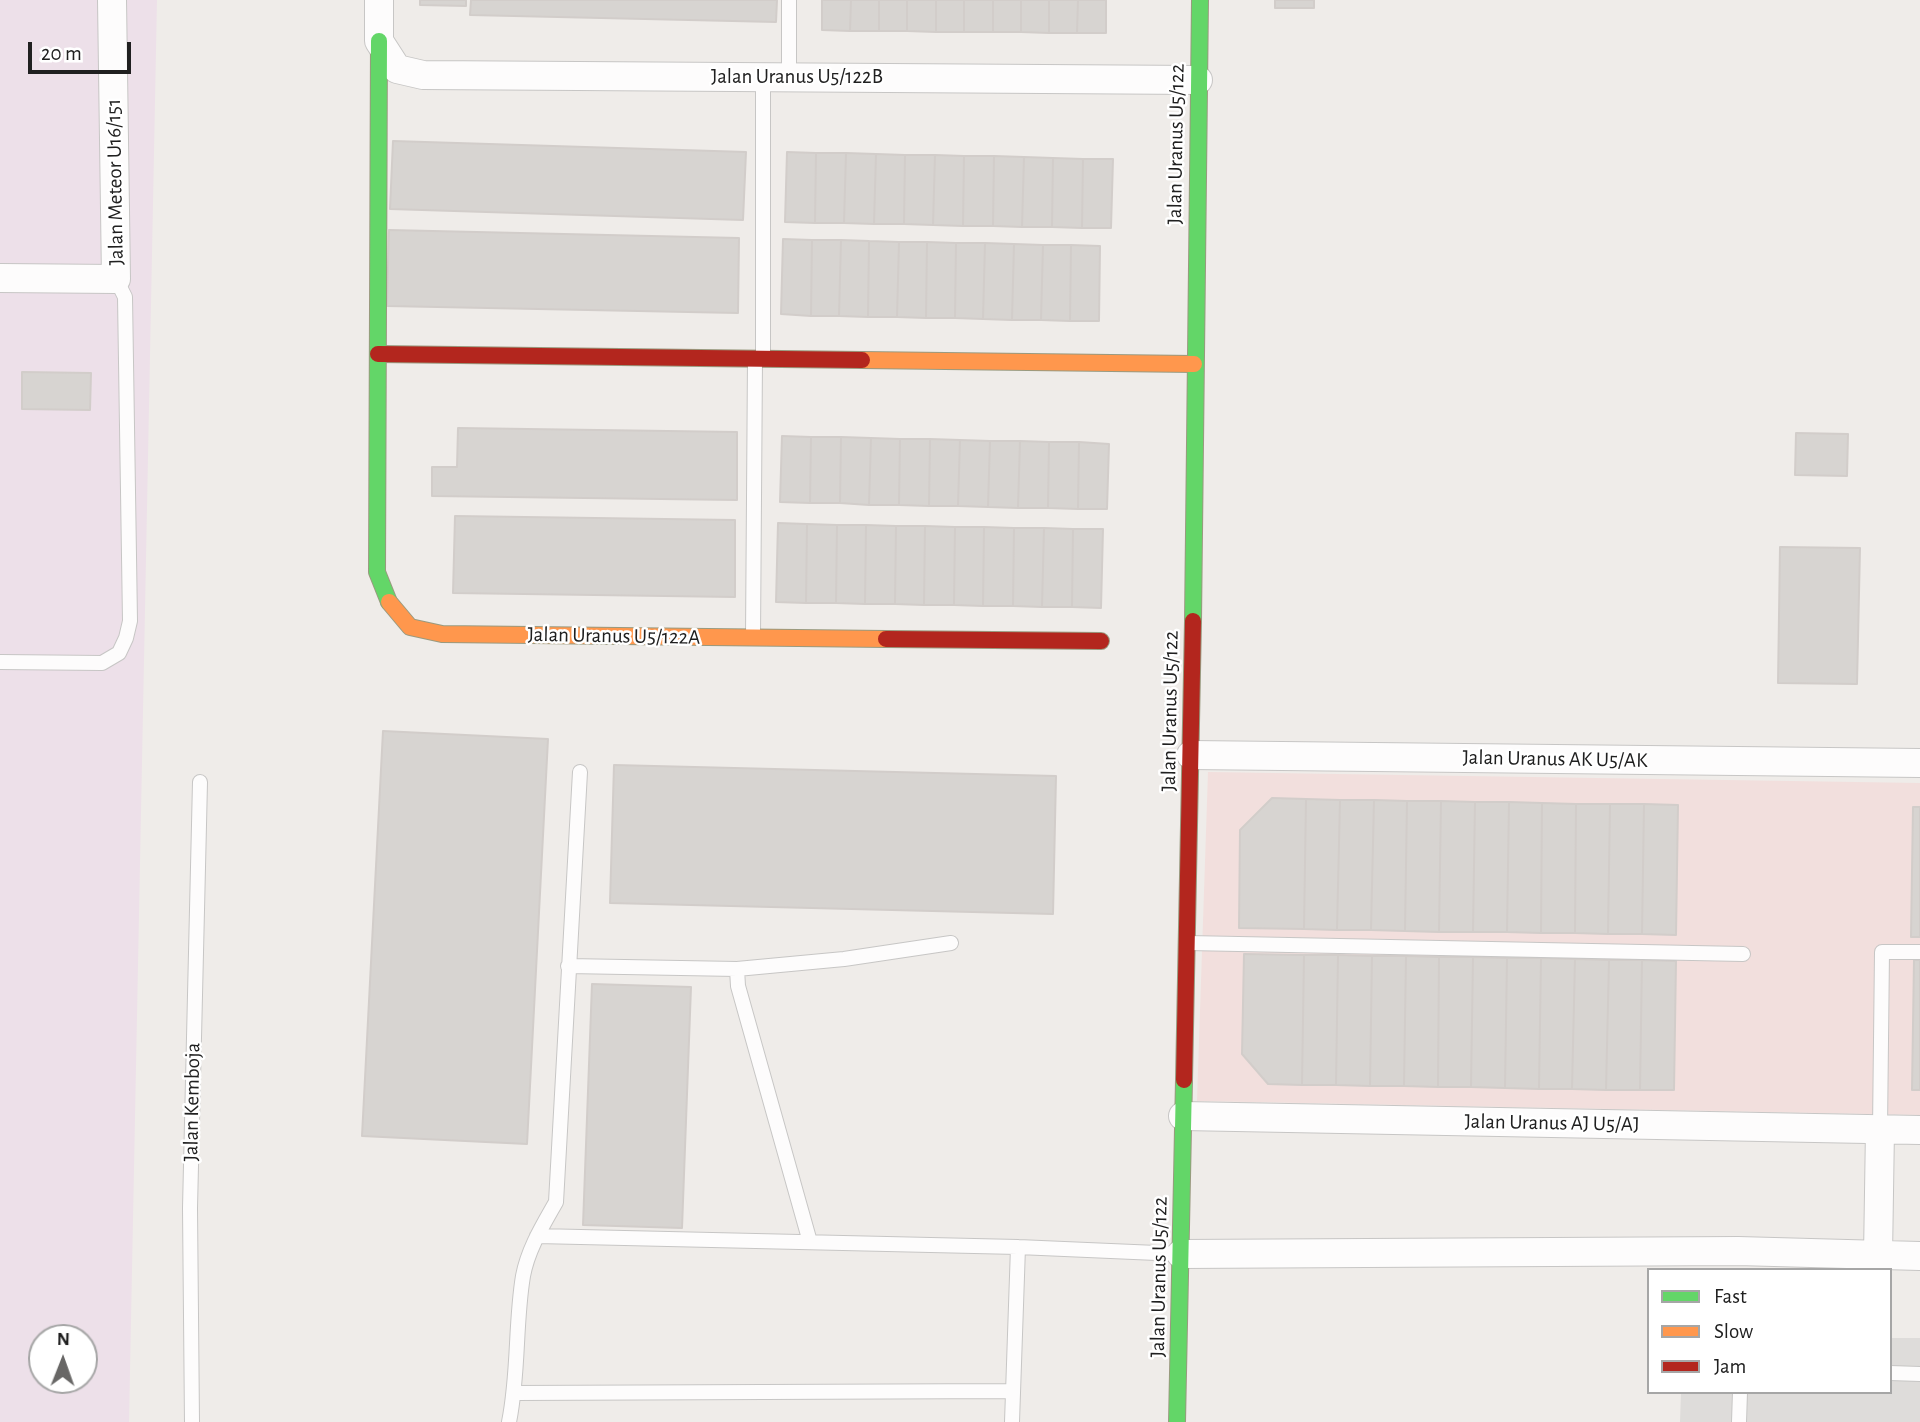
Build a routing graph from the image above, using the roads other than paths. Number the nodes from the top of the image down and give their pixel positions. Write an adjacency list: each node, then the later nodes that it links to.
1 (112, 0): 9 (street, Jalan Meteor U16/151)
2 (379, 0): 5 (street, Jalan Uranus U5/122A)
3 (789, 0): 6 (lane)
4 (1200, 0): 7 (street, Jalan Uranus U5/122)
5 (379, 41): 6 (street, Jalan Uranus U5/122B); 10 (street, Jalan Uranus U5/122A)
6 (776, 77): 7 (street, Jalan Uranus U5/122B); 11 (lane)
7 (1198, 79): 12 (street, Jalan Uranus U5/122)
8 (0, 278): 9 (street)
9 (117, 279): 15 (lane)
10 (378, 354): 11 (street); 13 (street, Jalan Uranus U5/122A)
11 (759, 357): 12 (street); 13 (lane)
12 (1194, 364): 16 (street, Jalan Uranus U5/122)
13 (753, 637): 14 (street, Jalan Uranus U5/122A)
14 (1101, 641)
15 (0, 662)
16 (1191, 755): 17 (street, Jalan Uranus AK U5/AK); 21 (street, Jalan Uranus U5/122)
17 (1920, 763)
18 (580, 772): 24 (lane)
19 (200, 782): 41 (lane, Jalan Kemboja)
20 (951, 943): 25 (lane)
21 (1187, 943): 23 (lane); 26 (street, Jalan Uranus U5/122)
22 (1920, 952): 27 (lane)
23 (1743, 954)
24 (568, 966): 25 (lane); 29 (lane)
25 (737, 969): 30 (lane)
26 (1183, 1116): 27 (street, Jalan Uranus AJ U5/AJ); 32 (street, Jalan Uranus U5/122)
27 (1880, 1129): 28 (street, Jalan Uranus AJ U5/AJ); 33 (street)
28 (1920, 1130)
29 (537, 1236): 30 (lane); 39 (lane)
30 (810, 1242): 31 (lane)
31 (1018, 1247): 32 (lane); 38 (lane)
32 (1181, 1254): 35 (street); 44 (street, Jalan Uranus U5/122)
33 (1878, 1256): 34 (street); 35 (street)
34 (1920, 1256)
35 (1738, 1260)
36 (1892, 1373): 37 (lane)
37 (1920, 1374)
38 (1012, 1391): 39 (lane); 43 (lane)
39 (515, 1393): 42 (lane)
40 (1740, 1394): 45 (lane)
41 (192, 1422)
42 (509, 1422)
43 (1012, 1422)
44 (1177, 1422)
45 (1738, 1422)

